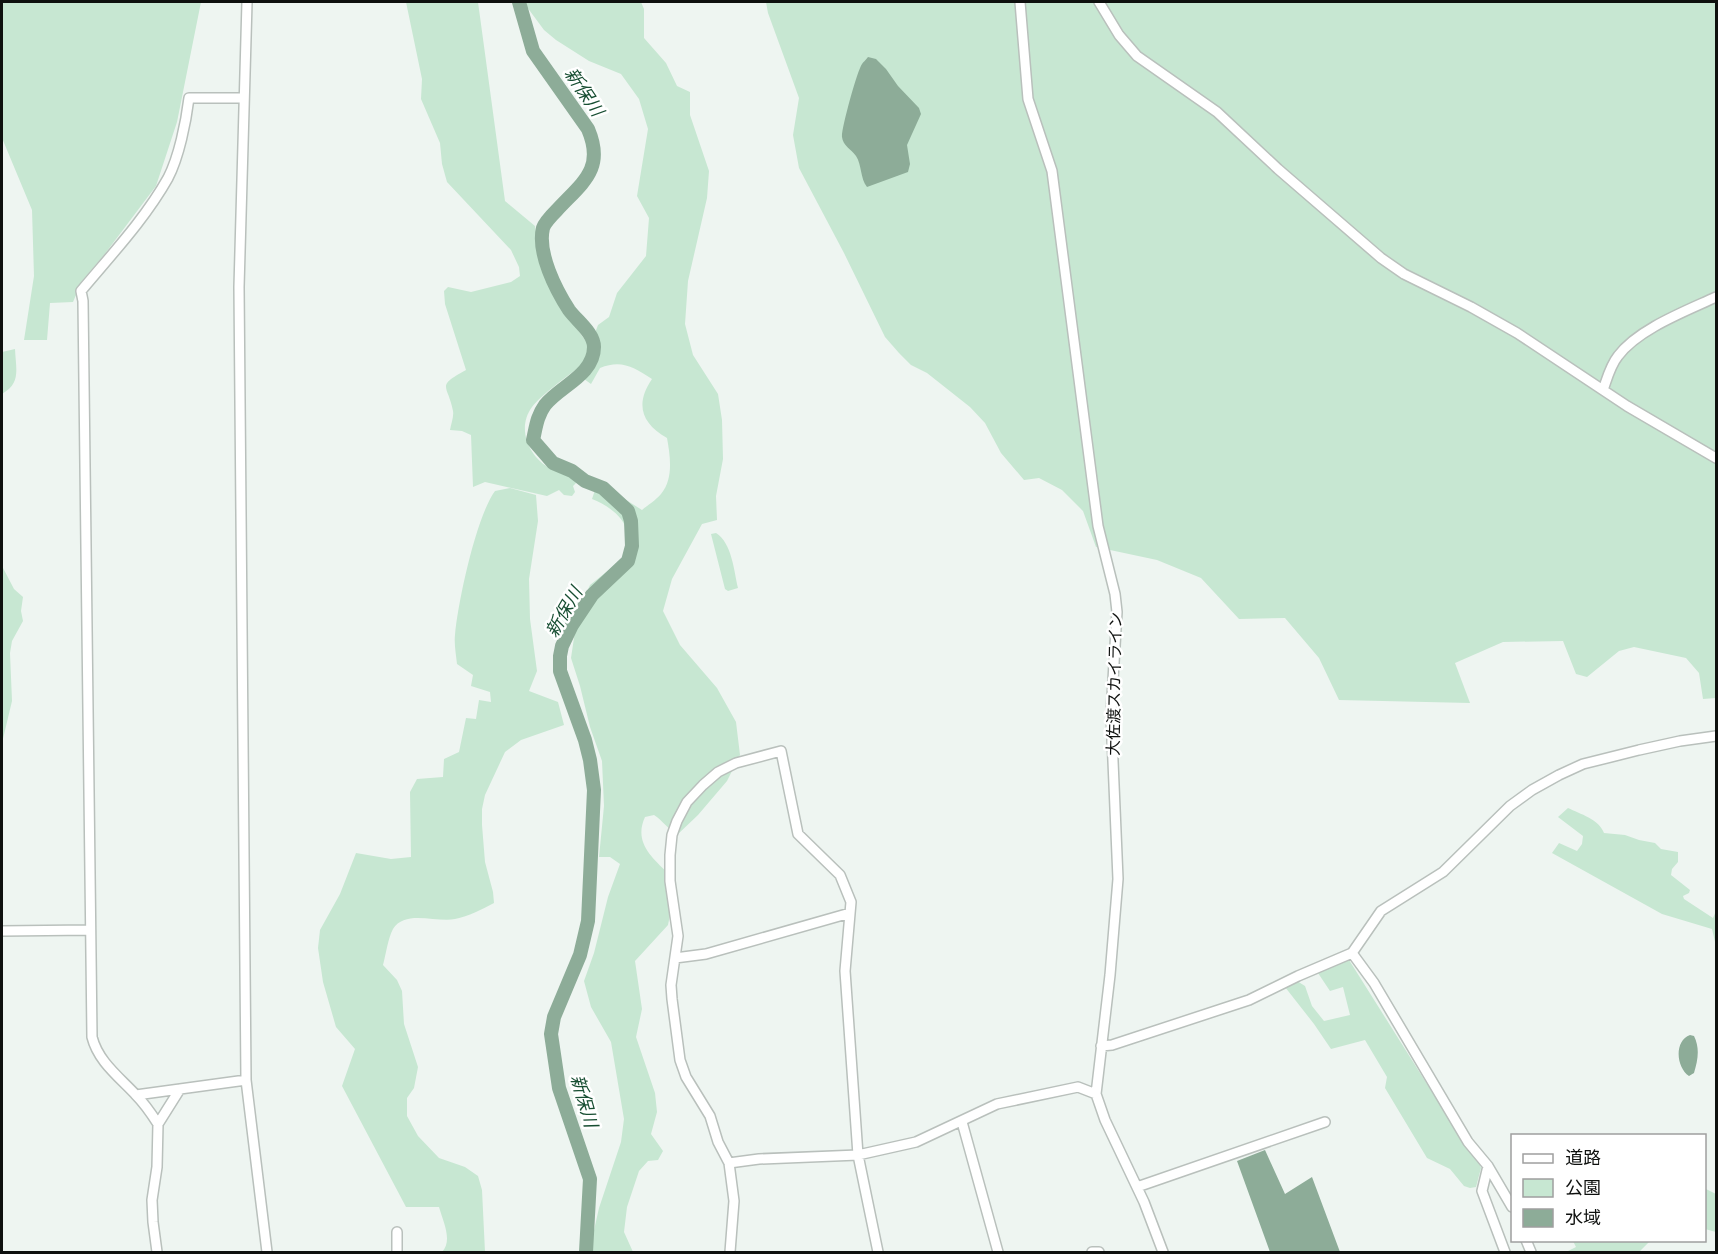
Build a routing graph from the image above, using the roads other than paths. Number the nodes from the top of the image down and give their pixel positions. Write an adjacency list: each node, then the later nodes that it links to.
1 (247, 2): 4 (street)
2 (1020, 2): 14 (street, 大佐渡スカイライン)
3 (1099, 2): 6 (street)
4 (244, 98): 10 (street); 15 (street)
5 (1716, 297): 6 (street)
6 (1604, 390): 7 (street)
7 (1716, 458)
8 (1716, 736): 12 (street)
9 (850, 913): 13 (street); 13 (street); 22 (street)
10 (90, 930): 11 (street); 18 (street)
11 (2, 931)
12 (1352, 953): 14 (street); 24 (street)
13 (675, 958): 23 (street)
14 (1101, 1046): 17 (street, 大佐渡スカイライン)
15 (246, 1080): 16 (street); 29 (street)
16 (180, 1089): 18 (street); 21 (street)
17 (1096, 1094): 19 (street); 25 (street, 大佐渡スカイライン)
18 (136, 1095): 21 (street)
19 (962, 1122): 22 (street); 33 (street)
20 (1324, 1122): 25 (street)
21 (158, 1124): 28 (street)
22 (858, 1155): 23 (street); 32 (street)
23 (729, 1163): 31 (street)
24 (1488, 1166): 26 (street); 37 (street)
25 (1137, 1187): 36 (street, 大佐渡スカイライン)
26 (1511, 1205)
27 (397, 1232): 30 (street)
28 (157, 1252)
29 (267, 1252)
30 (397, 1252)
31 (730, 1252)
32 (878, 1252)
33 (998, 1252)
34 (1092, 1252): 35 (street)
35 (1099, 1252)
36 (1163, 1252)
37 (1505, 1252)

